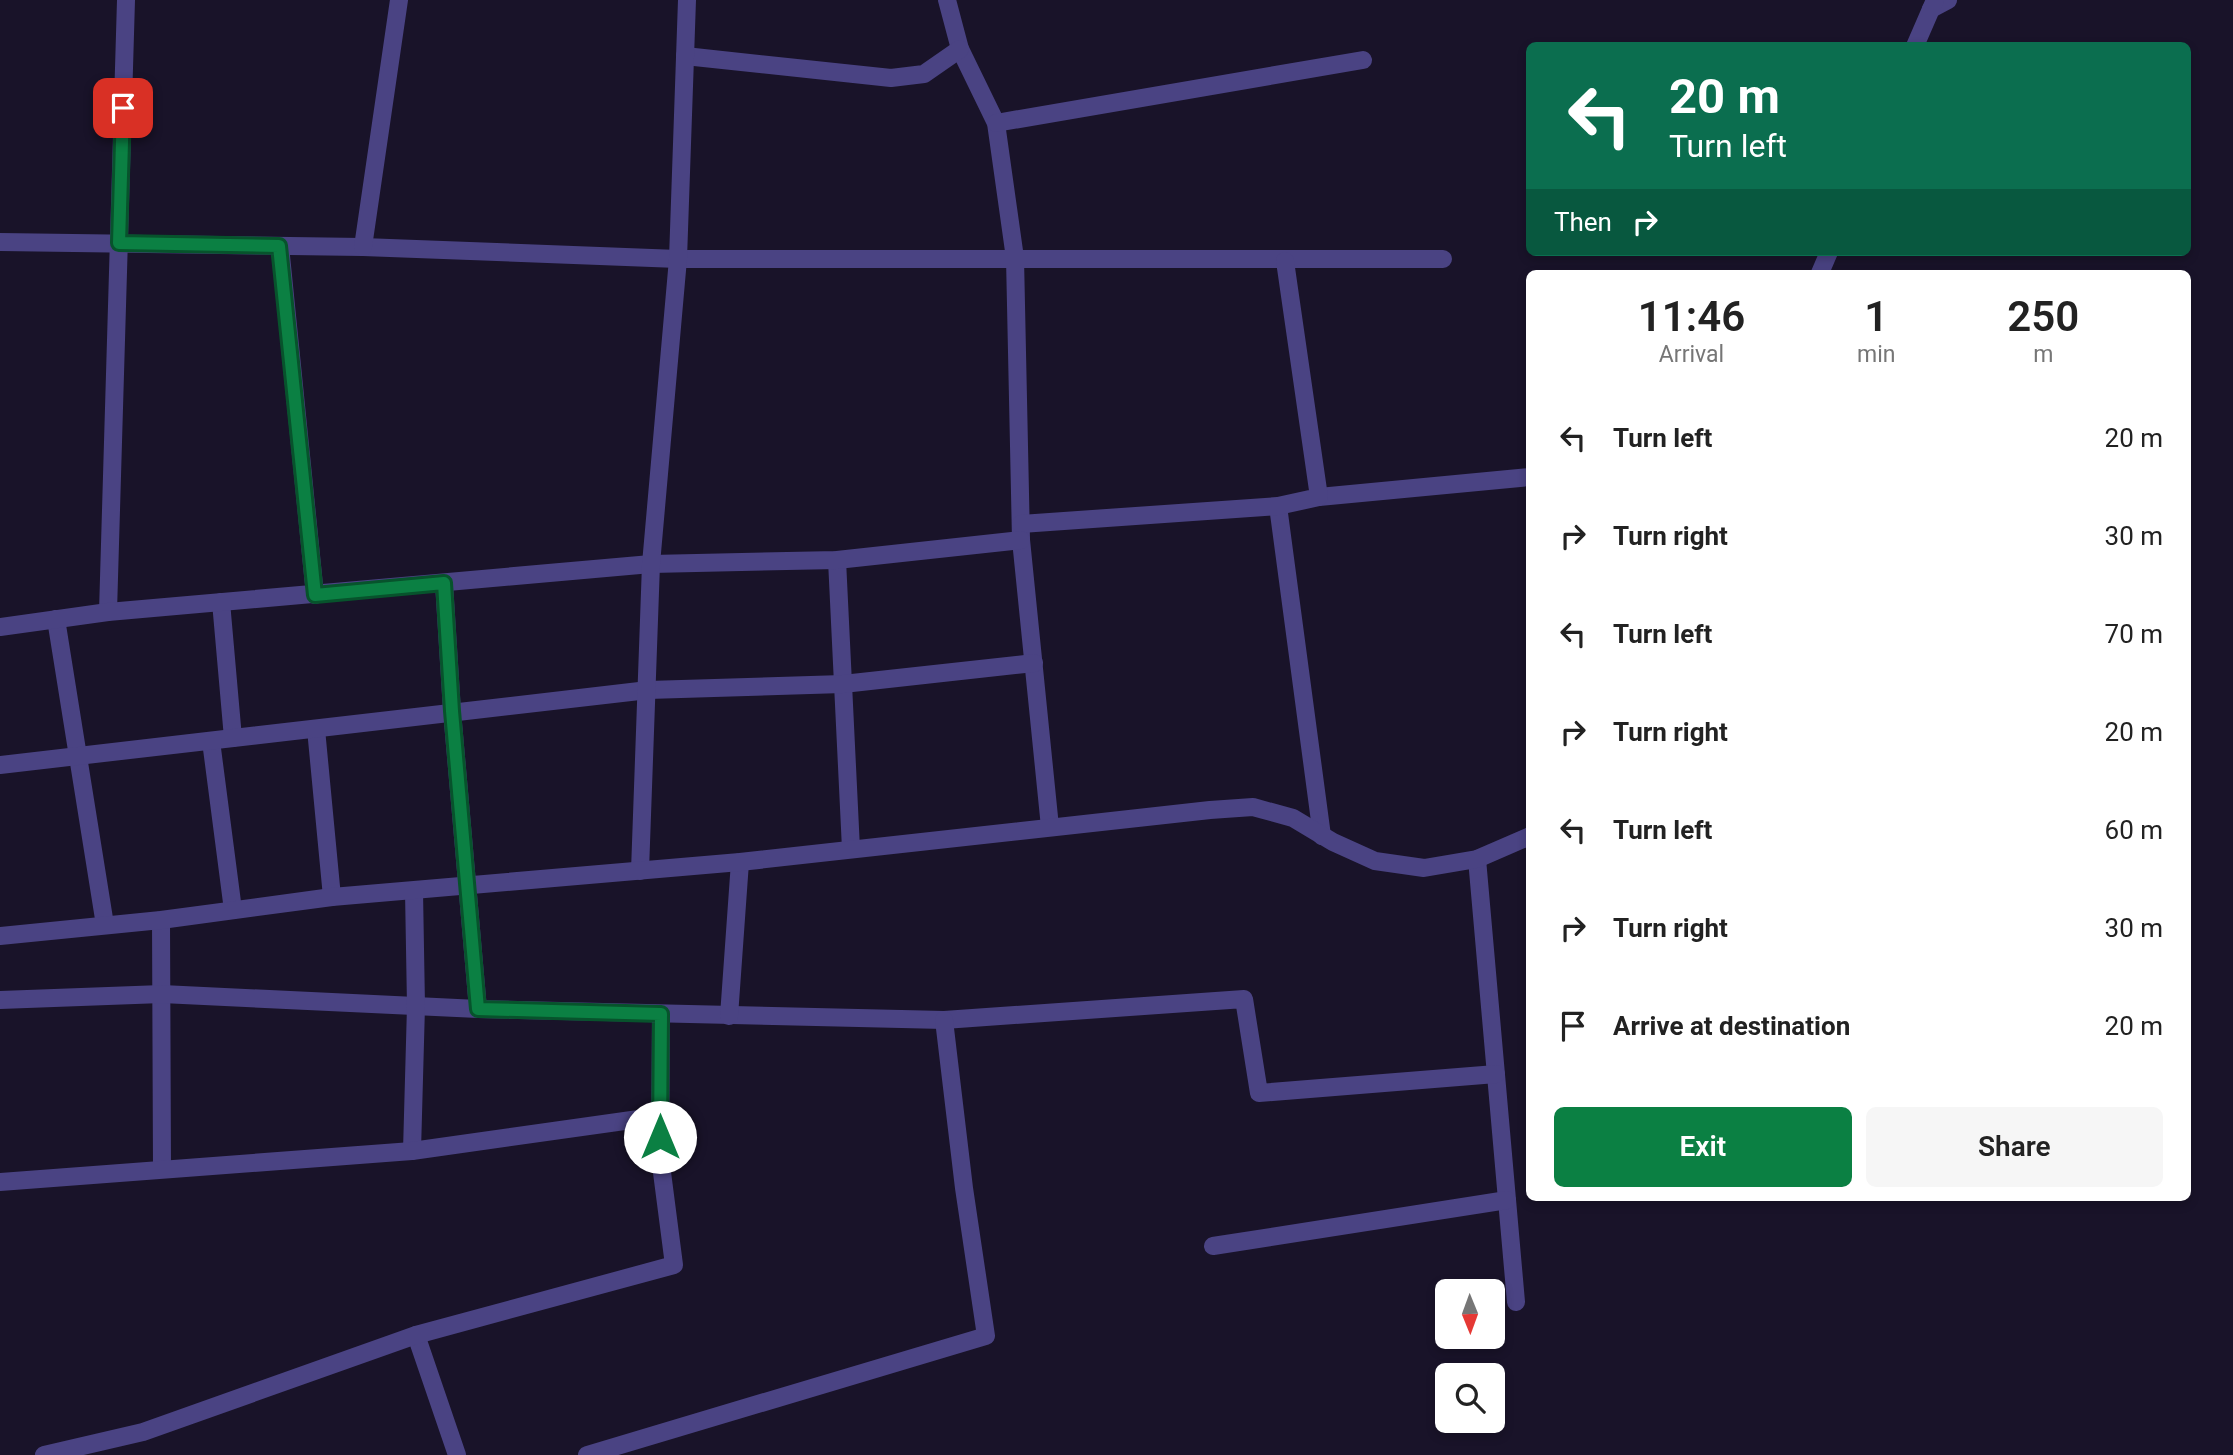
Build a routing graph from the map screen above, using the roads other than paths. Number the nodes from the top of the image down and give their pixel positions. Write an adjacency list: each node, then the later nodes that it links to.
1 (126, 0): 13 (street)
2 (399, 0): 15 (street)
3 (687, 0): 9 (street)
4 (947, 0): 8 (street)
5 (1948, 0): 6 (street)
6 (1933, 4): 7 (street)
7 (1917, 42)
8 (960, 49): 9 (street); 11 (street)
9 (685, 56): 17 (street)
10 (1363, 60): 11 (street)
11 (996, 123): 16 (street)
12 (0, 242): 13 (street)
13 (119, 243): 14 (street); 29 (street)
14 (279, 246): 15 (street); 27 (street)
15 (363, 247): 17 (street)
16 (1015, 258): 17 (street); 19 (street); 23 (street)
17 (678, 259): 25 (street)
18 (1443, 260): 19 (street)
19 (1285, 261): 21 (street)
20 (1526, 477): 21 (street)
21 (1319, 497): 22 (street)
22 (1278, 506): 23 (street); 42 (street)
23 (1021, 532): 24 (street); 32 (street)
24 (837, 560): 25 (street); 33 (street)
25 (651, 564): 26 (street); 34 (street)
26 (444, 583): 27 (street); 35 (street)
27 (315, 595): 28 (street)
28 (221, 602): 29 (street); 37 (street)
29 (108, 612): 30 (street)
30 (56, 620): 31 (street); 39 (street)
31 (0, 627)
32 (1034, 663): 33 (street); 41 (street)
33 (843, 684): 34 (street); 44 (street)
34 (648, 690): 35 (street); 47 (street)
35 (452, 711): 36 (street); 48 (street)
36 (316, 729): 37 (street); 50 (street)
37 (233, 738): 38 (street)
38 (211, 741): 39 (street); 51 (street)
39 (78, 757): 40 (street); 53 (street)
40 (0, 765)
41 (1050, 828): 42 (street); 44 (street)
42 (1322, 836): 45 (street)
43 (1526, 838): 45 (street)
44 (851, 849): 46 (street)
45 (1477, 859): 62 (street)
46 (740, 862): 47 (street); 60 (street)
47 (640, 871): 48 (street)
48 (468, 886): 49 (street); 58 (street)
49 (414, 891): 50 (street); 57 (street)
50 (332, 897): 51 (street)
51 (233, 910): 52 (street)
52 (160, 920): 53 (street); 55 (street)
53 (105, 925): 54 (street)
54 (0, 936)
55 (162, 994): 56 (street); 57 (street); 65 (street)
56 (0, 1000)
57 (416, 1006): 58 (street); 64 (street)
58 (478, 1009): 59 (street)
59 (661, 1014): 60 (street); 63 (street)
60 (729, 1016): 61 (street)
61 (944, 1020): 62 (street); 73 (street)
62 (1496, 1074): 67 (street)
63 (660, 1116): 64 (street); 70 (street)
64 (412, 1151): 65 (street)
65 (162, 1169): 66 (street)
66 (0, 1182)
67 (1507, 1200): 68 (street); 69 (street)
68 (1213, 1246)
69 (1516, 1302)
70 (416, 1335): 71 (street); 72 (street)
71 (44, 1455)
72 (457, 1455)
73 (587, 1455)

